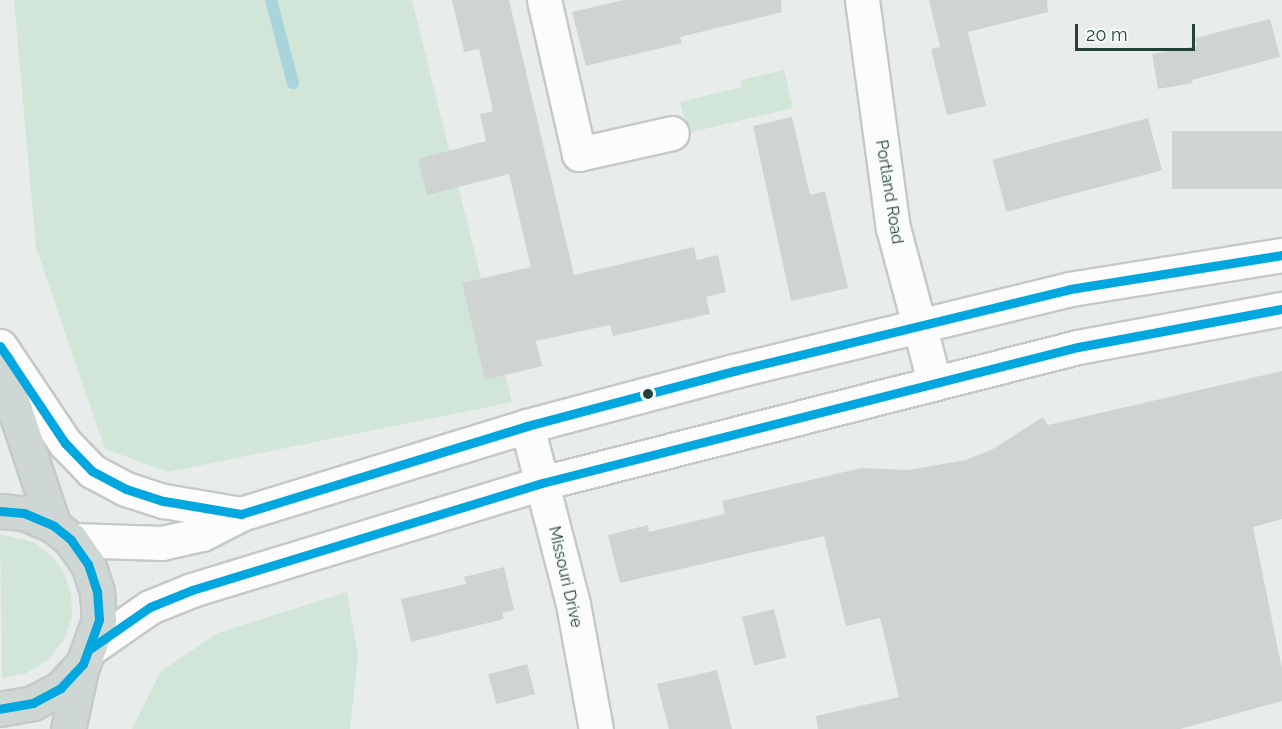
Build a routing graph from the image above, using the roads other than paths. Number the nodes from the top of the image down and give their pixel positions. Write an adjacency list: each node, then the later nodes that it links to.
1 (544, 0): 3 (street)
2 (862, 0): 6 (street, Portland Road)
3 (672, 133)
4 (1282, 255): 6 (street)
5 (1282, 309): 9 (street)
6 (917, 327): 9 (street, Portland Road); 10 (street)
7 (0, 346): 13 (street)
8 (0, 364): 14 (main road)
9 (934, 381): 11 (street)
10 (526, 426): 11 (street, Missouri Drive); 13 (street)
11 (542, 483): 15 (street); 18 (street, Missouri Drive)
12 (0, 511): 14 (main road)
13 (241, 514): 14 (street)
14 (62, 533): 15 (main road)
15 (87, 656): 16 (main road); 17 (main road)
16 (0, 709)
17 (68, 729)
18 (596, 729)

